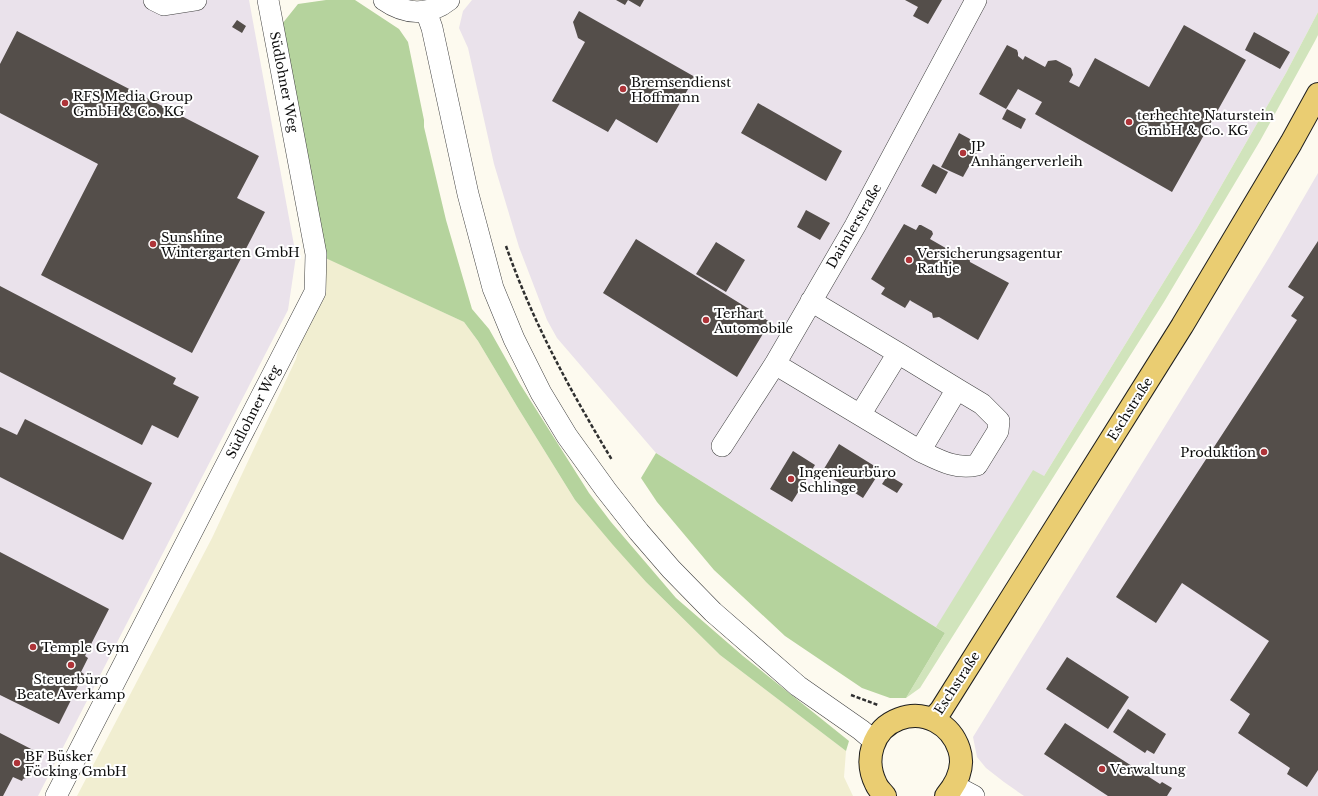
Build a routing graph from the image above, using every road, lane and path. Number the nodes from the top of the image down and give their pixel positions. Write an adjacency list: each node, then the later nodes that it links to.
1 (154, 0): 2 (street)
2 (196, 0)
3 (268, 0): 23 (street, Südlohner Weg)
4 (384, 0): 7 (street)
5 (449, 0): 7 (street)
6 (976, 0): 10 (street, Daimlerstraße)
7 (426, 11): 21 (street)
8 (1318, 94): 20 (main road, Eschstraße)
9 (504, 241): 17 (path)
10 (811, 301): 11 (street); 12 (street, Daimlerstraße)
11 (898, 353): 13 (street); 14 (street)
12 (775, 364): 14 (street); 15 (street, Daimlerstraße)
13 (958, 389): 16 (street); 16 (street)
14 (860, 415): 16 (street)
15 (722, 446)
16 (920, 451)
17 (616, 465)
18 (846, 692): 19 (path)
19 (881, 706)
20 (933, 719): 21 (main road); 22 (main road)
21 (874, 741): 24 (main road)
22 (950, 791): 25 (street)
23 (56, 796)
24 (885, 796)
25 (974, 796)

